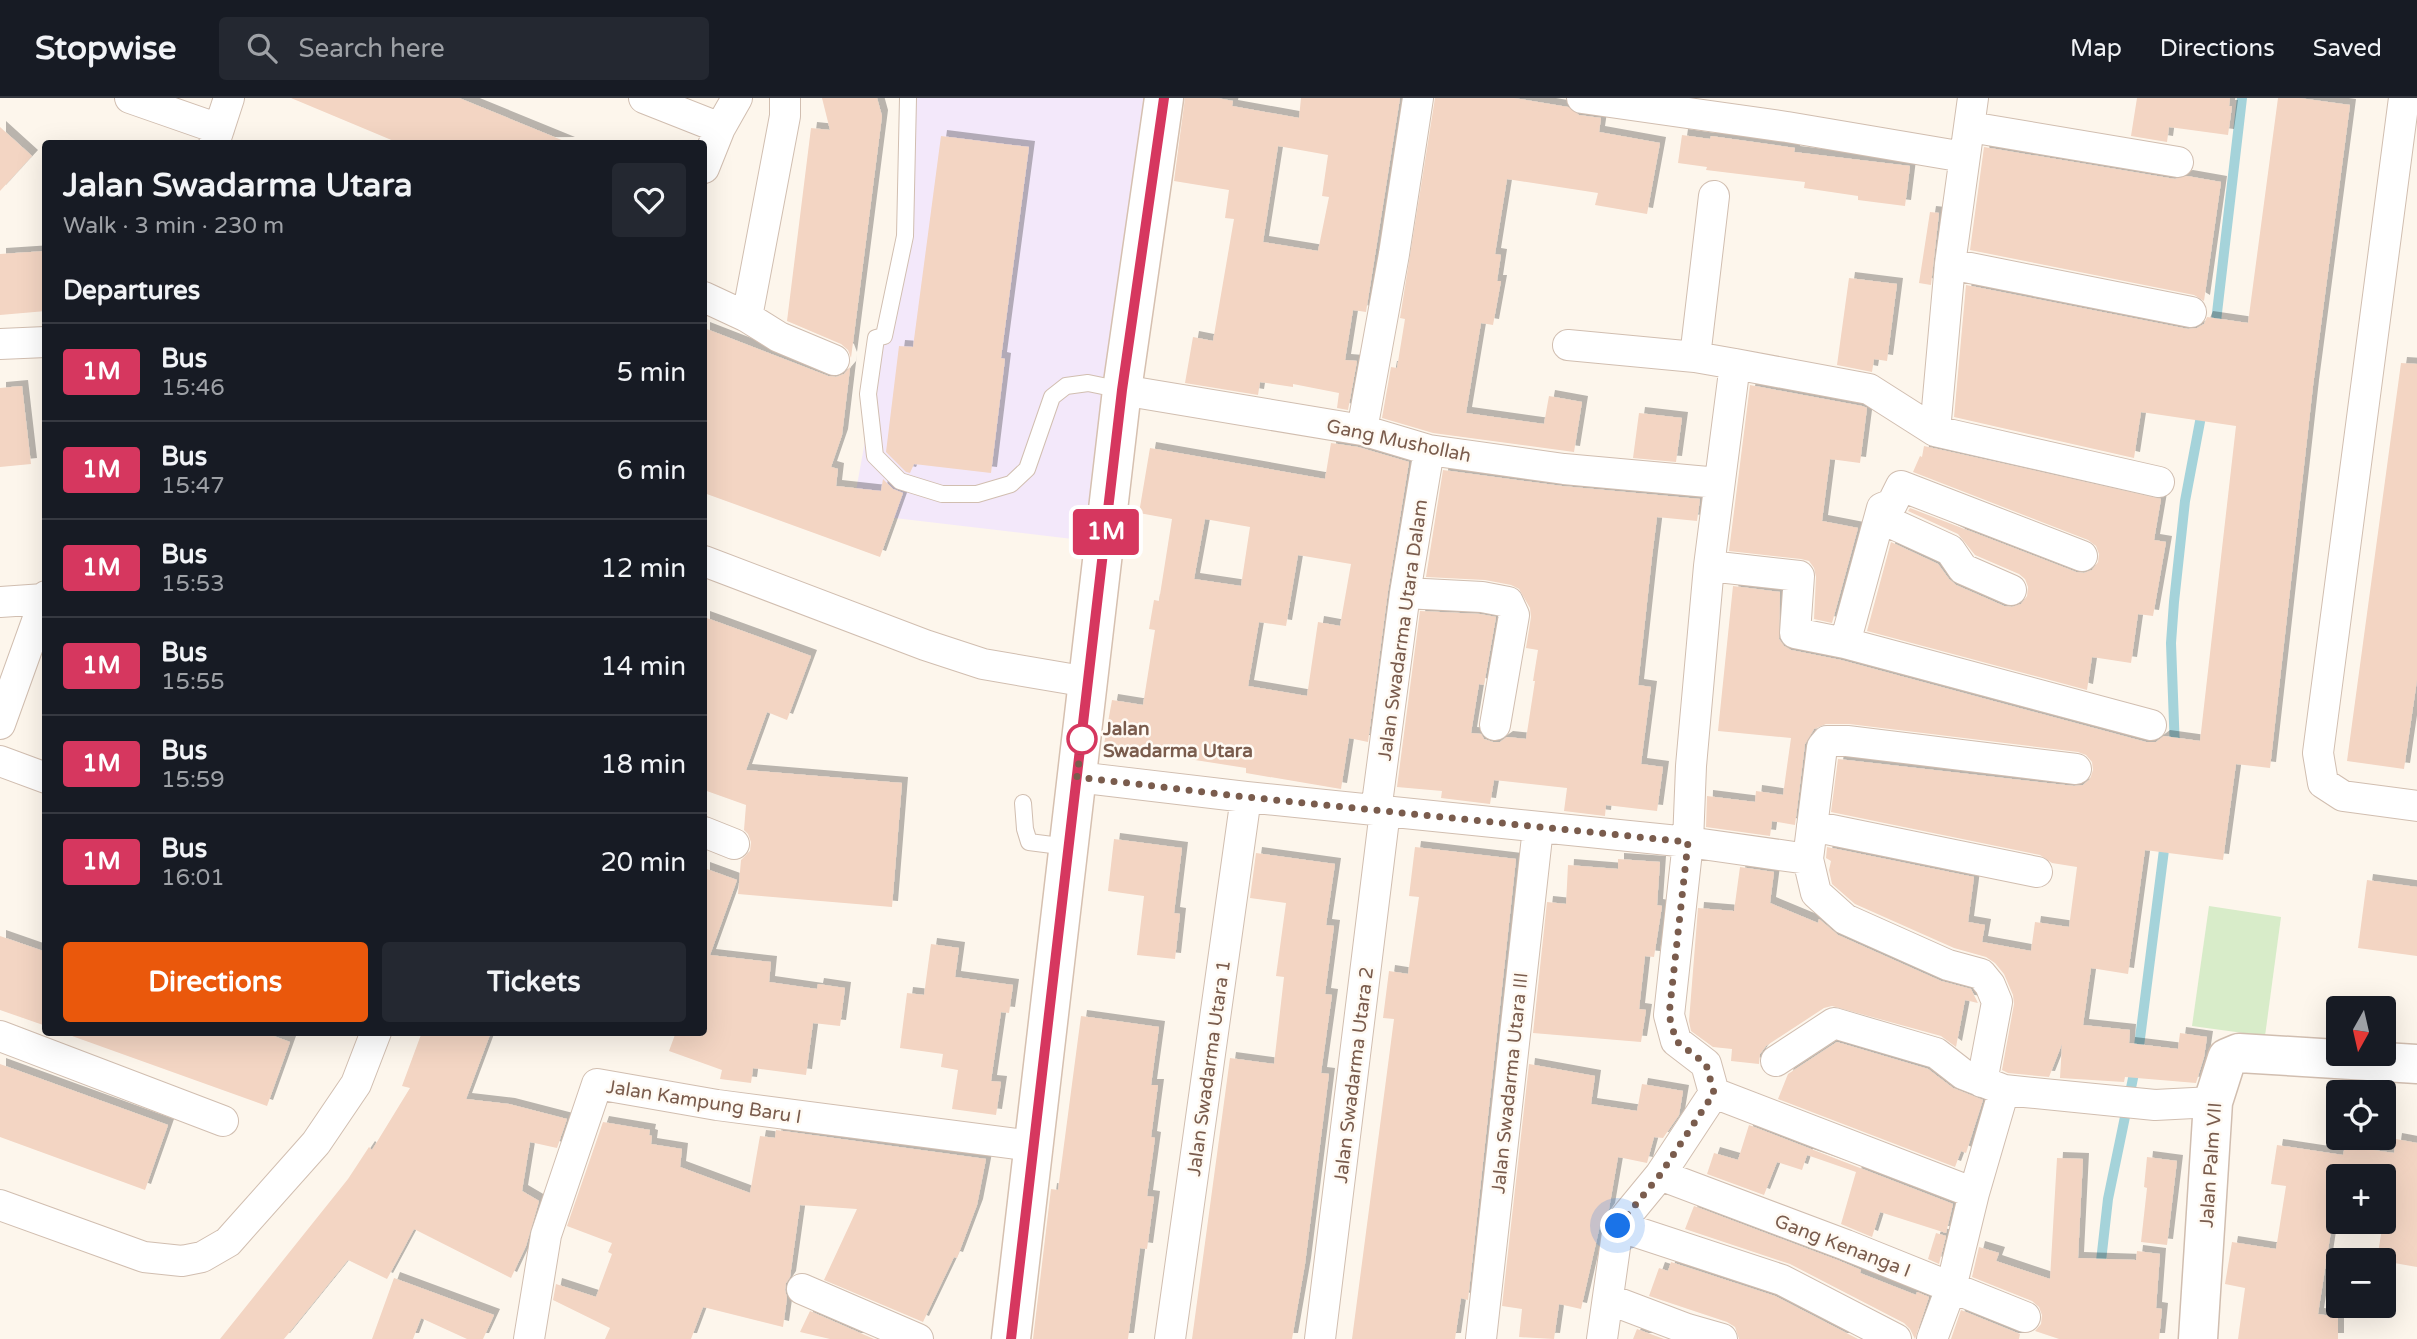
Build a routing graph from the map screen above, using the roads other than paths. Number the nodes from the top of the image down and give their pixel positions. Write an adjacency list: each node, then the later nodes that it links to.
1 (130, 98): 13 (street)
2 (229, 98): 13 (street)
3 (644, 98): 12 (street)
4 (737, 98): 12 (street)
5 (785, 98): 21 (street)
6 (908, 98): 28 (lane)
7 (1164, 98): 28 (main road)
8 (1418, 98): 29 (street)
9 (1581, 98): 14 (street)
10 (2404, 98): 54 (street)
11 (1971, 112): 14 (street); 16 (street)
12 (720, 128): 15 (street)
13 (216, 136)
14 (1964, 157): 18 (street)
15 (707, 160)
16 (2178, 162)
17 (1714, 196): 25 (street)
18 (1950, 264): 20 (street); 30 (street)
19 (707, 299): 21 (street)
20 (2191, 312)
21 (747, 317): 26 (street)
22 (42, 342): 23 (street)
23 (0, 344)
24 (1568, 345): 25 (street)
25 (1695, 357): 27 (street)
26 (834, 360)
27 (1735, 364): 30 (street); 33 (street)
28 (1122, 390): 29 (street, Gang Mushollah); 44 (main road)
29 (1362, 430): 31 (street, Gang Mushollah)
30 (1935, 431): 32 (street)
31 (1429, 450): 33 (street, Gang Mushollah); 39 (street, Jalan Swadarma Utara Dalam)
32 (2159, 482)
33 (1718, 483): 37 (street)
34 (1880, 518): 35 (street); 38 (street); 43 (street)
35 (2082, 556)
36 (707, 562): 44 (street)
37 (1709, 566): 43 (street); 59 (street)
38 (2011, 590)
39 (1405, 593): 46 (street); 55 (street, Jalan Swadarma Utara Dalam)
40 (42, 597): 41 (street)
41 (0, 602)
42 (42, 605): 45 (street)
43 (1845, 643): 47 (street)
44 (1090, 673): 51 (main road)
45 (0, 724)
46 (1494, 725)
47 (2151, 725)
48 (0, 761): 50 (street)
49 (2076, 769): 56 (street)
50 (42, 777)
51 (1077, 777): 52 (street); 61 (main road)
52 (1246, 797): 55 (street); 84 (street, Jalan Swadarma Utara 1)
53 (1023, 803): 61 (lane)
54 (2417, 806)
55 (1381, 811): 57 (street); 85 (street, Jalan Swadarma Utara 2)
56 (1812, 826): 62 (street); 63 (street)
57 (1538, 828): 59 (street); 86 (street, Jalan Swadarma Utara III)
58 (707, 833): 60 (street)
59 (1688, 842): 62 (street); 69 (street)
60 (734, 844)
61 (1068, 847): 72 (main road)
62 (1808, 859): 68 (street)
63 (2037, 872)
64 (0, 1036): 71 (street)
65 (374, 1036): 75 (street)
66 (1776, 1061): 68 (street)
67 (2417, 1064): 70 (main road, Jalan Palm VII)
68 (1993, 1086): 70 (street); 74 (street)
69 (1714, 1093): 73 (street); 74 (street)
70 (2213, 1102): 91 (main road, Jalan Palm VII)
71 (223, 1121)
72 (1033, 1146): 81 (street, Jalan Kampung Baru I); 83 (main road)
73 (1660, 1175): 76 (street); 77 (street, Gang Kenanga I)
74 (1973, 1193): 77 (street)
75 (0, 1205)
76 (1618, 1226): 79 (street); 89 (street)
77 (1951, 1288): 80 (street, Gang Kenanga I); 90 (street)
78 (802, 1289): 82 (street)
79 (1608, 1299): 87 (street); 88 (street)
80 (2025, 1317)
81 (530, 1339)
82 (918, 1339)
83 (1011, 1339)
84 (1171, 1339)
85 (1320, 1339)
86 (1481, 1339)
87 (1602, 1339)
88 (1722, 1339)
89 (1896, 1339)
90 (1933, 1339)
91 (2198, 1339)

